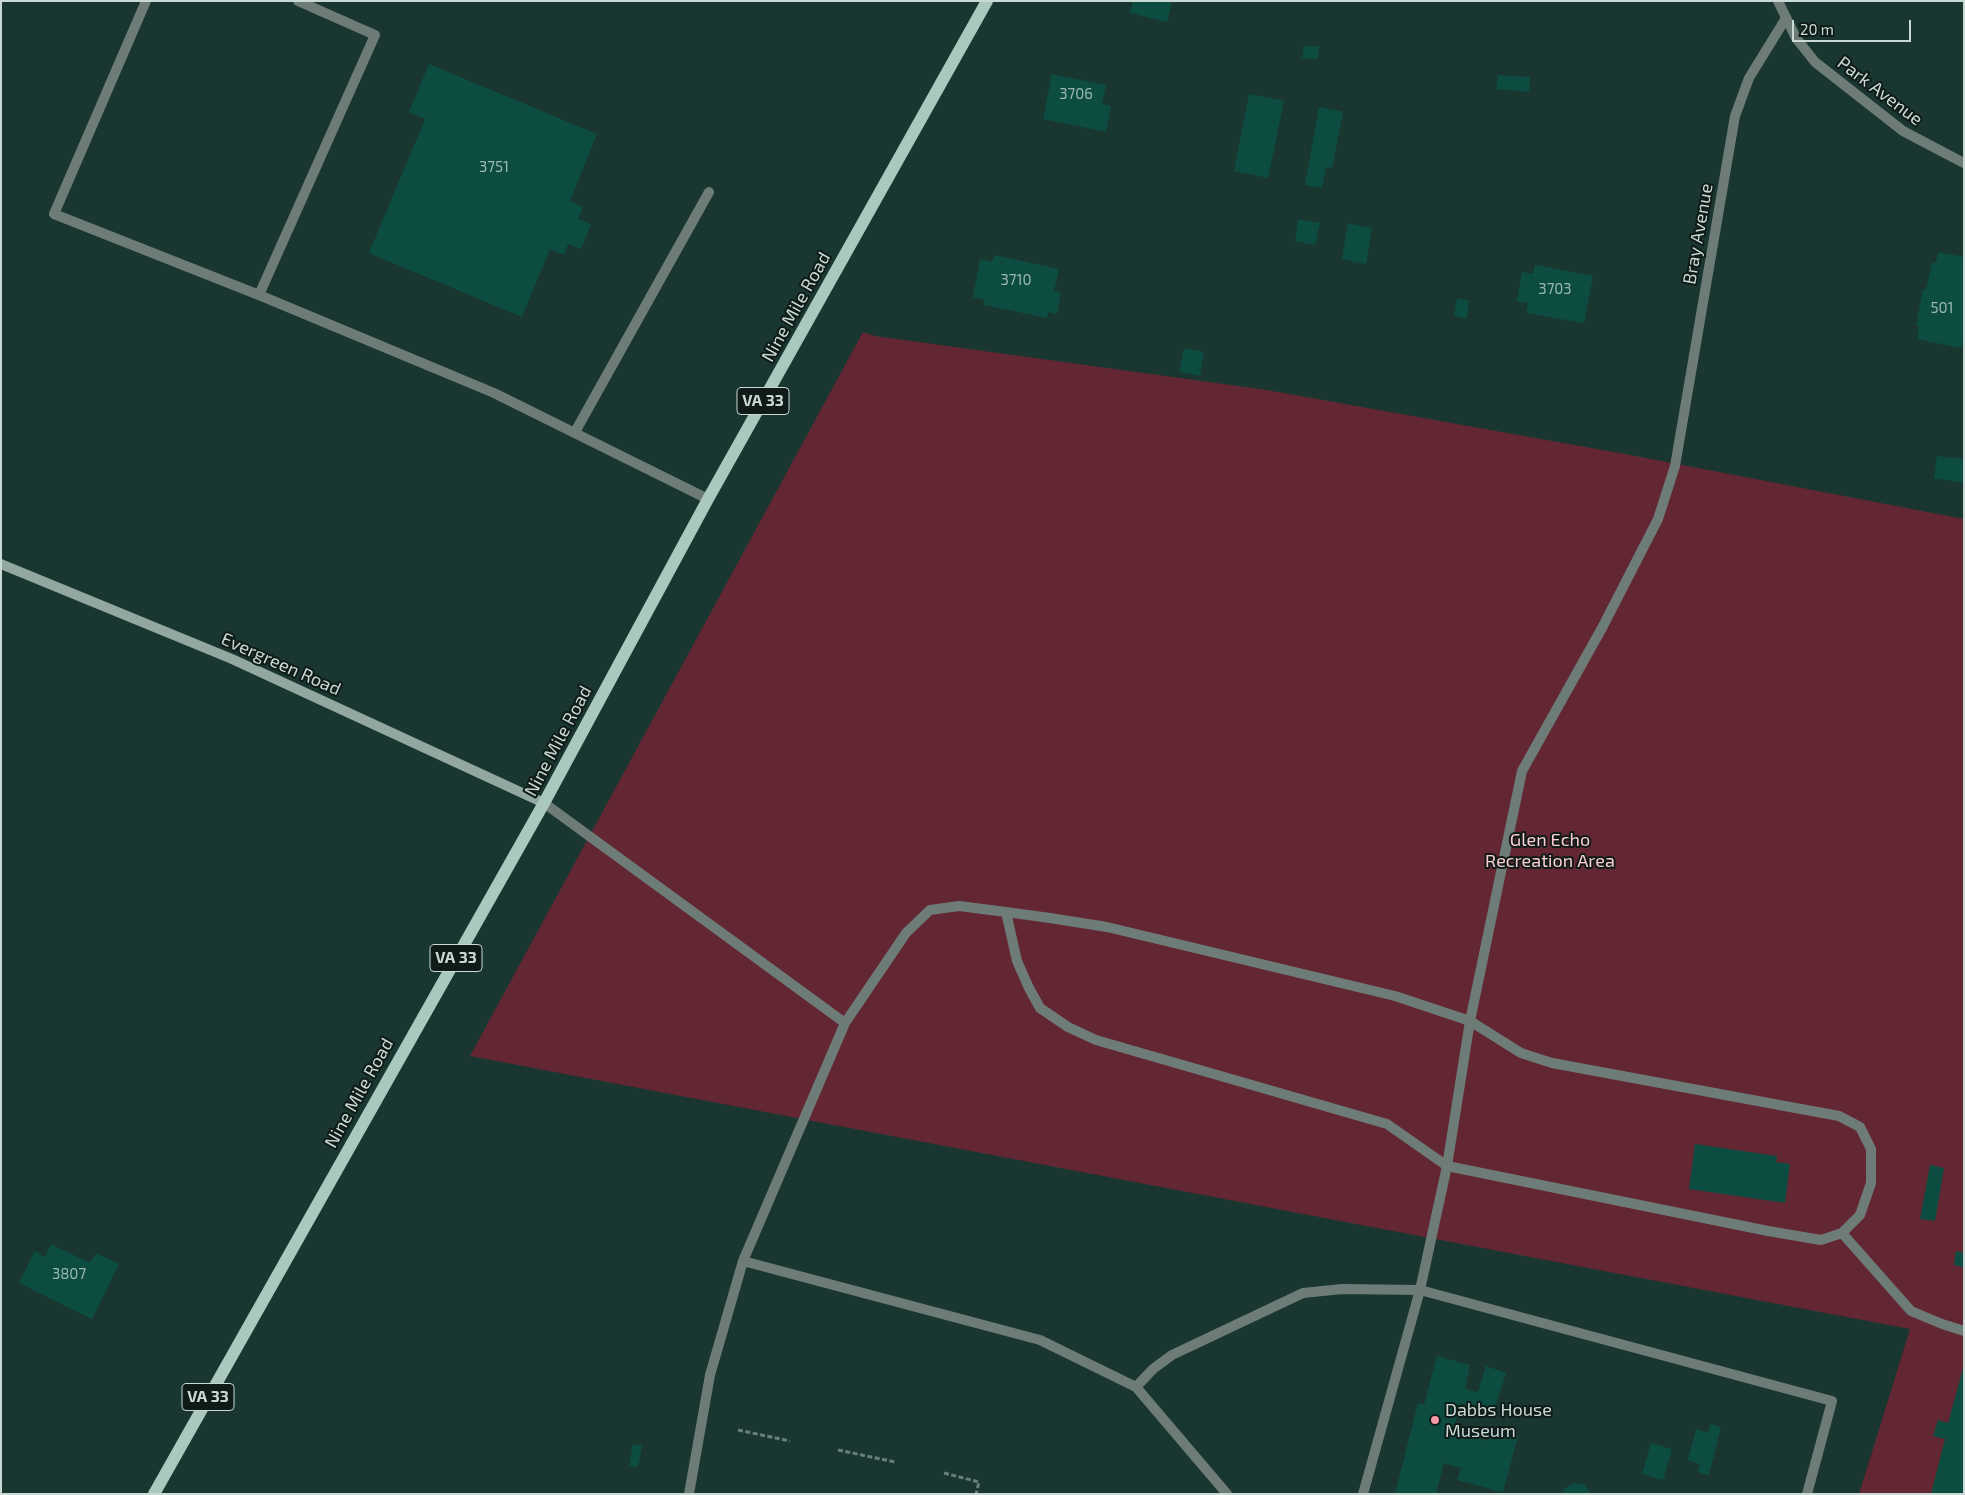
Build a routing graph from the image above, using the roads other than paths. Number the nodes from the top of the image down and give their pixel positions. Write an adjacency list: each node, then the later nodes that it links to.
1 (146, 1): 8 (street)
2 (298, 1): 8 (street)
3 (987, 1): 10 (main road, Nine Mile Road / VA 33)
4 (1778, 1): 5 (street, Park Avenue)
5 (1786, 18): 6 (street, Park Avenue); 14 (street, Bray Avenue)
6 (1964, 164)
7 (709, 192): 9 (street)
8 (259, 295): 9 (street)
9 (575, 432): 10 (street)
10 (708, 499): 12 (main road, Nine Mile Road / VA 33)
11 (1, 564): 12 (street, Evergreen Road)
12 (544, 803): 15 (street); 22 (main road, Nine Mile Road / VA 33)
13 (1006, 912): 14 (street); 15 (street); 16 (street)
14 (1470, 1021): 16 (street, Bray Avenue); 17 (street)
15 (845, 1023): 18 (street)
16 (1447, 1166): 17 (street); 19 (street, Bray Avenue)
17 (1842, 1233): 20 (street)
18 (743, 1261): 21 (street); 23 (street)
19 (1420, 1290): 21 (street); 25 (street, Bray Avenue); 26 (street)
20 (1964, 1330)
21 (1136, 1386): 24 (street)
22 (154, 1494)
23 (689, 1494)
24 (1227, 1494)
25 (1363, 1494)
26 (1807, 1494)

